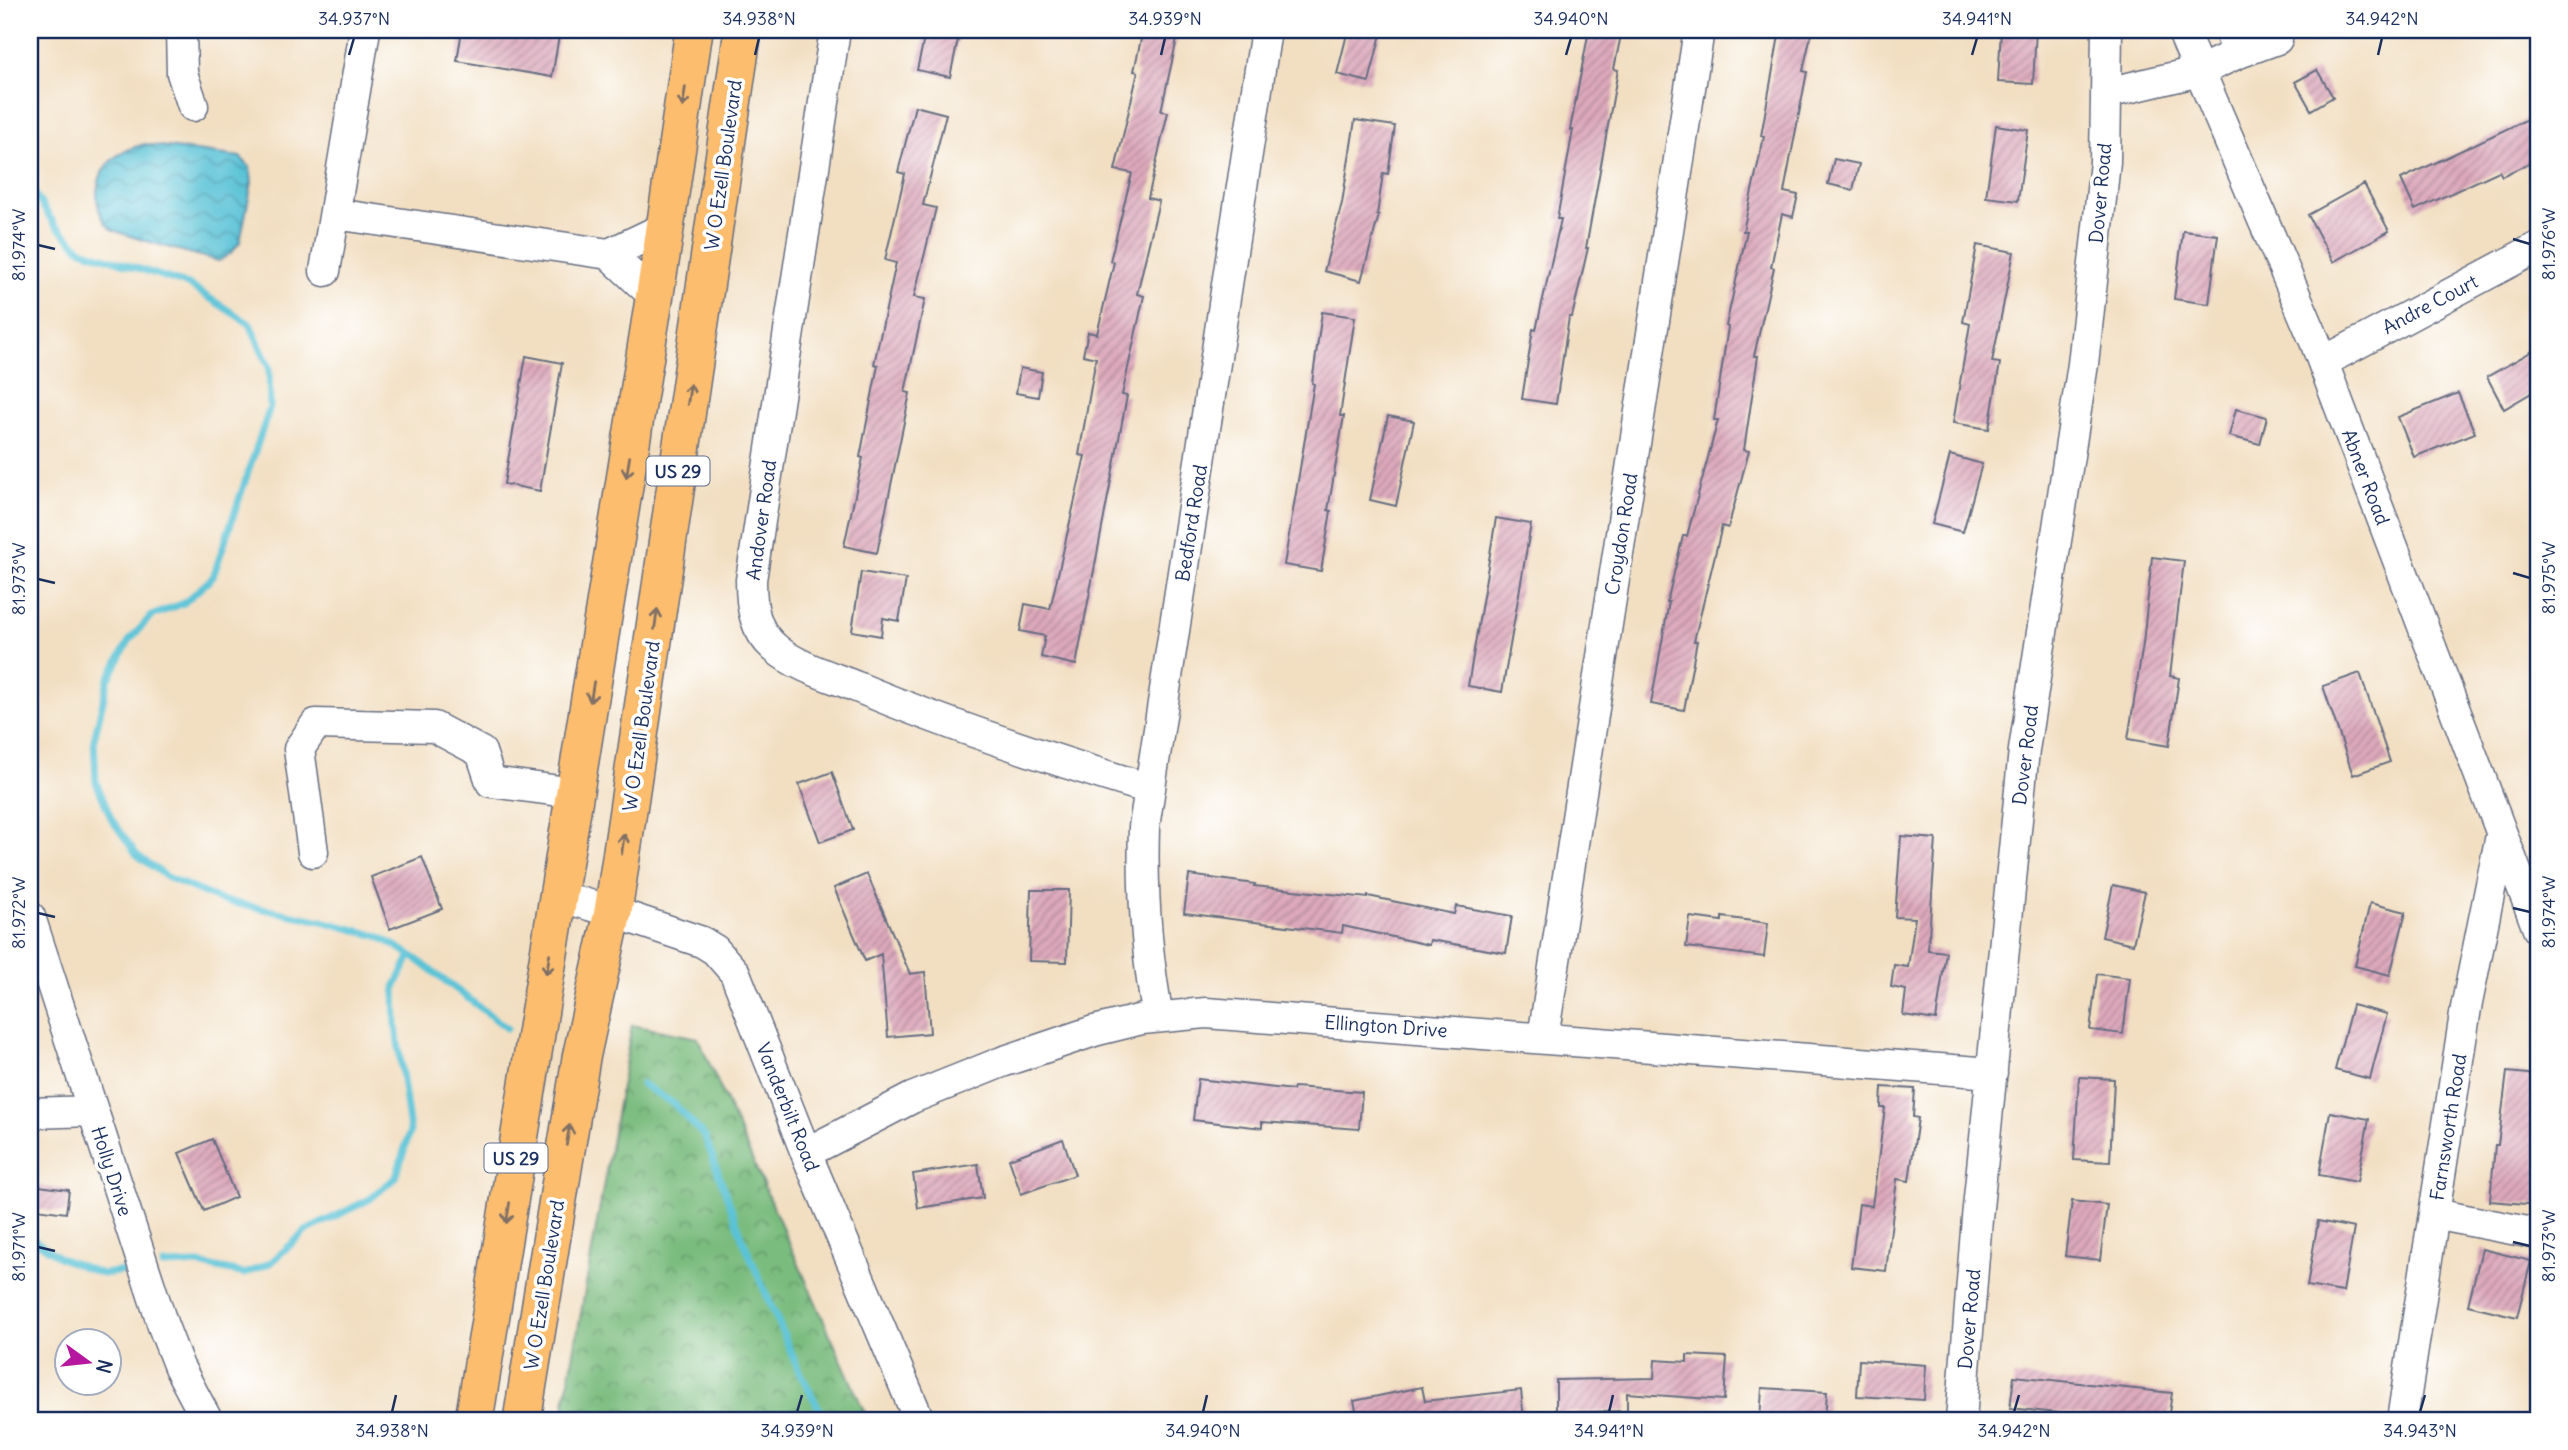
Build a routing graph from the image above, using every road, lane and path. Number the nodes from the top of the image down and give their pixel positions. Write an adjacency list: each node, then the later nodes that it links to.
1 (181, 30): 14 (street)
2 (365, 30): 15 (street)
3 (694, 30): 16 (main road, US 29, one-way to 16)
4 (743, 30): 28 (main road, W O Ezell Boulevard / US 29, one-way to 4)
5 (835, 30): 22 (street, Andover Road)
6 (1266, 30): 22 (street, Bedford Road)
7 (1699, 30): 32 (street, Croydon Road)
8 (2107, 30): 13 (street, Dover Road)
9 (2182, 30): 12 (street, Abner Road)
10 (2277, 39): 11 (street)
11 (2233, 42): 12 (street)
12 (2200, 71): 13 (street); 21 (street, Abner Road)
13 (2107, 93): 33 (street, Dover Road)
14 (193, 106)
15 (335, 214): 18 (street); 19 (street)
16 (666, 227): 18 (street); 20 (main road, US 29)
17 (2538, 247): 21 (street, Andre Court)
18 (609, 254): 20 (street)
19 (325, 271)
20 (655, 298): 23 (main road, US 29, one-way to 23)
21 (2323, 362): 24 (street, Abner Road)
22 (1150, 789): 31 (street, Bedford Road)
23 (575, 793): 25 (street); 27 (main road, US 29)
24 (2502, 835): 26 (street, Abner Road); 37 (street, Farnsworth Road)
25 (313, 852)
26 (2528, 875): 30 (street, Abner Road)
27 (559, 897): 28 (street, Vanderbilt Road); 40 (main road, US 29, one-way to 40)
28 (614, 912): 36 (street, Vanderbilt Road); 41 (main road, W O Ezell Boulevard / US 29, one-way to 28)
29 (30, 918): 34 (street, Holly Drive)
30 (2538, 929)
31 (1158, 1017): 32 (street, Ellington Drive); 36 (street, Ellington Drive)
32 (1543, 1038): 33 (street, Ellington Drive)
33 (1992, 1073): 43 (street, Dover Road)
34 (93, 1111): 35 (street); 39 (street, Holly Drive)
35 (30, 1113)
36 (806, 1153): 42 (street, Vanderbilt Road)
37 (2434, 1214): 38 (street); 44 (street, Farnsworth Road)
38 (2538, 1234)
39 (207, 1420)
40 (474, 1420)
41 (522, 1420)
42 (919, 1420)
43 (1961, 1420)
44 (2402, 1420)

